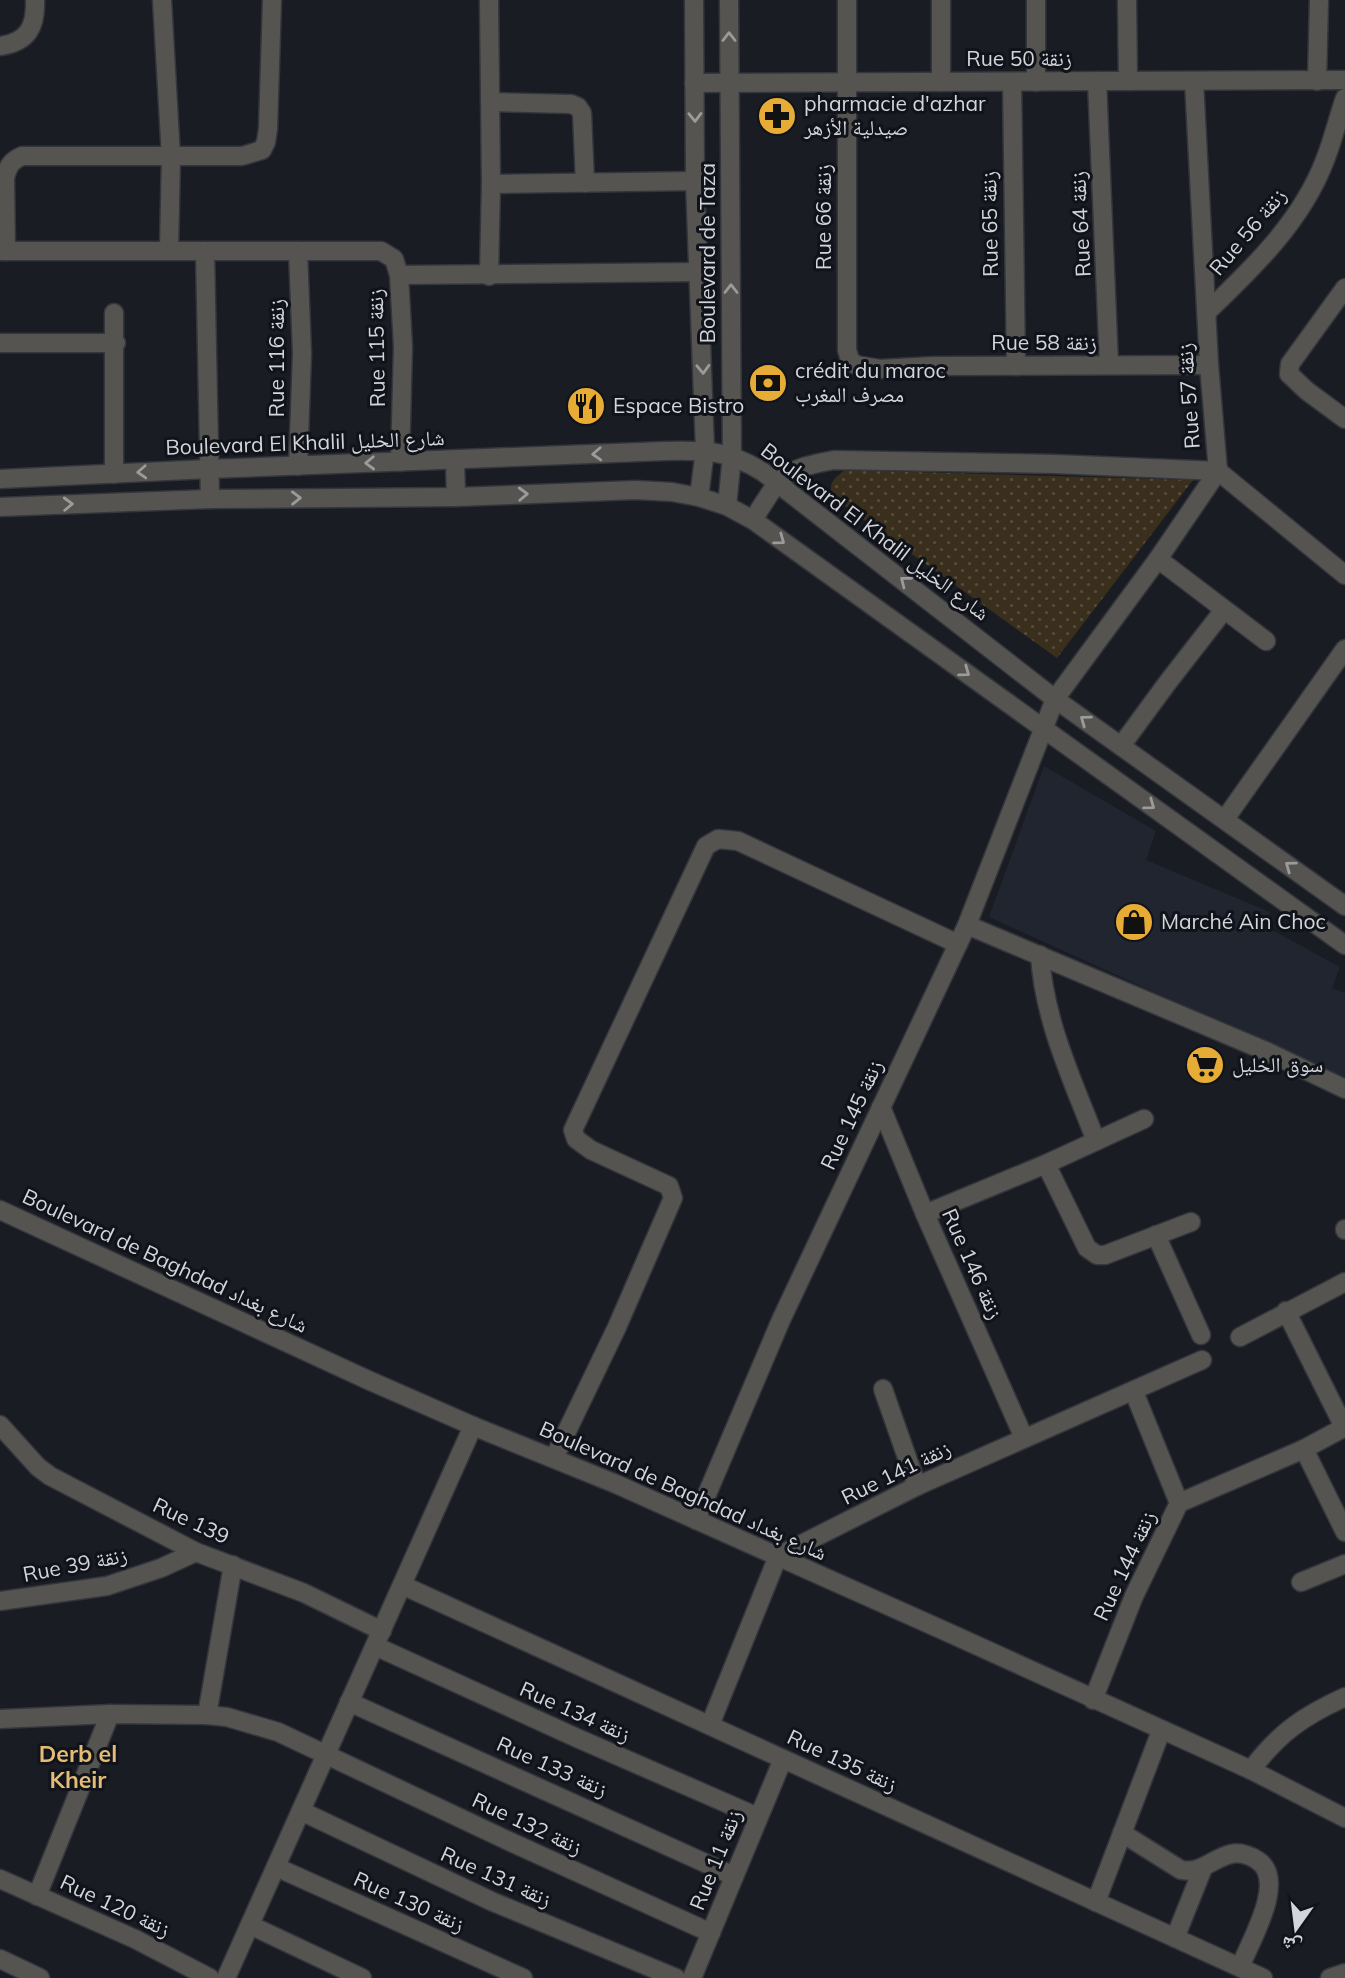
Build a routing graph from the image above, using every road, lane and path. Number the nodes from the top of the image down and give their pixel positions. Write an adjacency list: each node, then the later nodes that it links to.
1 (35, 0): 12 (street)
2 (162, 0): 26 (street)
3 (272, 0): 26 (street)
4 (489, 0): 25 (street)
5 (694, 0): 21 (street, Boulevard de Taza)
6 (729, 0): 22 (street, Boulevard de Taza, one-way to 6)
7 (847, 0): 23 (street, Rue 66 زنقة)
8 (941, 0): 18 (street)
9 (1036, 0): 20 (street)
10 (1127, 0): 15 (street)
11 (1319, 0): 17 (street)
12 (0, 46)
13 (1345, 79): 17 (street, Rue 50 زنقة)
14 (1097, 81): 15 (street, Rue 50 زنقة); 20 (street, Rue 50 زنقة); 42 (street, Rue 64 زنقة)
15 (1128, 81): 16 (street, Rue 50 زنقة)
16 (1194, 81): 17 (street, Rue 50 زنقة); 38 (street, Rue 57 زنقة)
17 (1317, 81)
18 (941, 82): 19 (street, Rue 50 زنقة); 23 (street, Rue 50 زنقة)
19 (1012, 82): 20 (street, Rue 50 زنقة); 44 (street, Rue 65 زنقة)
20 (1036, 82)
21 (694, 83): 22 (street, Rue 50 زنقة); 27 (street, Boulevard de Taza, one-way to 27)
22 (729, 83): 23 (street, Rue 50 زنقة); 48 (street, Boulevard de Taza, one-way to 22)
23 (845, 83): 45 (street, Rue 66 زنقة)
24 (1345, 98): 38 (street, Rue 56 زنقة)
25 (490, 102): 28 (street); 29 (street)
26 (172, 157): 30 (street); 31 (street)
27 (695, 181): 28 (street); 34 (street, Boulevard de Taza)
28 (585, 183): 29 (street)
29 (491, 184): 36 (street)
30 (169, 250): 31 (street); 32 (street)
31 (3, 251)
32 (205, 251): 33 (street); 52 (street)
33 (298, 251): 35 (street); 51 (street, Rue 116 زنقة)
34 (700, 272): 36 (street); 47 (street, Boulevard de Taza, one-way to 47)
35 (399, 275): 36 (street); 50 (street, Rue 115 زنقة)
36 (489, 276)
37 (1345, 288): 46 (street)
38 (1207, 312): 43 (street, Rue 57 زنقة)
39 (114, 313): 41 (street)
40 (0, 343): 41 (street)
41 (116, 343): 54 (street)
42 (1110, 365): 43 (street, Rue 58 زنقة); 44 (street, Rue 58 زنقة)
43 (1209, 365): 53 (street, Rue 57 زنقة)
44 (1016, 366): 45 (street, Rue 58 زنقة)
45 (880, 369)
46 (1345, 419)
47 (705, 450): 48 (street, Boulevard El Khalil شارع الخليل); 49 (street, Boulevard El Khalil شارع الخليل, one-way to 49); 58 (street, Boulevard de Taza)
48 (732, 456): 56 (street, Boulevard El Khalil شارع الخليل); 60 (street, Boulevard de Taza)
49 (455, 461): 50 (street, Boulevard El Khalil شارع الخليل); 57 (street)
50 (400, 462): 51 (street, Boulevard El Khalil شارع الخليل, one-way to 51)
51 (298, 466): 52 (street, Boulevard El Khalil شارع الخليل)
52 (209, 469): 54 (street, Boulevard El Khalil شارع الخليل, one-way to 54); 59 (street)
53 (1218, 471): 56 (street); 63 (street, Rue 57 زنقة); 64 (street)
54 (114, 474): 55 (street, Boulevard El Khalil شارع الخليل)
55 (0, 479)
56 (777, 482): 62 (street); 68 (street, Boulevard El Khalil شارع الخليل, one-way to 56)
57 (456, 497): 58 (street, one-way to 58); 59 (street, one-way to 57)
58 (699, 497): 60 (street)
59 (210, 499): 61 (street, one-way to 59)
60 (727, 506): 62 (street)
61 (0, 507)
62 (753, 520): 69 (street, one-way to 69)
63 (1158, 559): 65 (street); 68 (street, Rue 57 زنقة)
64 (1345, 575)
65 (1224, 610): 66 (street); 70 (street)
66 (1266, 642)
67 (1345, 649): 71 (street)
68 (1055, 699): 69 (street, Rue 57 زنقة); 70 (street, Boulevard El Khalil شارع الخليل, one-way to 68)
69 (1043, 728): 73 (street, Rue 145 زنقة); 75 (street, one-way to 75)
70 (1121, 746): 71 (street, Boulevard El Khalil شارع الخليل)
71 (1225, 819): 72 (street, Boulevard El Khalil شارع الخليل, one-way to 71)
72 (1345, 906)
73 (967, 925): 74 (street, Rue 145 زنقة); 76 (street)
74 (958, 944): 78 (street, Rue 145 زنقة); 98 (street)
75 (1345, 945)
76 (1040, 955): 77 (street); 80 (street)
77 (1345, 1089)
78 (881, 1107): 83 (street, Rue 146 زنقة); 101 (street, Rue 145 زنقة)
79 (1144, 1119): 80 (street)
80 (1096, 1141): 81 (street)
81 (1046, 1164): 83 (street); 85 (street)
82 (0, 1210): 94 (street, Boulevard de Baghdad شارع بغداد)
83 (925, 1214): 96 (street, Rue 146 زنقة)
84 (1191, 1222): 85 (street)
85 (1156, 1235): 88 (street)
86 (1345, 1282): 87 (street)
87 (1286, 1311): 89 (street); 95 (street, Rue 144 زنقة)
88 (1200, 1335)
89 (1240, 1337)
90 (1202, 1360): 92 (street, Rue 141 زنقة)
91 (883, 1389): 99 (street)
92 (1134, 1392): 96 (street, Rue 141 زنقة); 100 (street)
93 (0, 1425): 103 (street, Rue 139)
94 (473, 1426): 98 (street, Boulevard de Baghdad شارع بغداد); 108 (street)
95 (1345, 1427): 97 (street, Rue 144 زنقة)
96 (1024, 1438): 99 (street, Rue 141 زنقة)
97 (1304, 1448): 100 (street, Rue 144 زنقة); 102 (street)
98 (554, 1458): 101 (street, Boulevard de Baghdad شارع بغداد)
99 (917, 1486): 104 (street, Rue 141 زنقة)
100 (1179, 1503): 112 (street, Rue 144 زنقة)
101 (696, 1520): 104 (street, Boulevard de Baghdad شارع بغداد)
102 (1345, 1532)
103 (196, 1552): 106 (street, Rue 139); 109 (street, Rue 39 زنقة)
104 (778, 1556): 112 (street, Boulevard de Baghdad شارع بغداد); 117 (street)
105 (1345, 1564): 107 (street)
106 (233, 1565): 110 (street, Rue 139); 115 (street)
107 (1301, 1582)
108 (402, 1585): 110 (street); 117 (street, Rue 135 زنقة)
109 (0, 1601)
110 (378, 1638): 113 (street); 123 (street, Rue 134 زنقة)
111 (1345, 1696): 121 (street)
112 (1093, 1700): 118 (street, Boulevard de Baghdad شارع بغداد)
113 (349, 1702): 119 (street); 128 (street, Rue 133 زنقة)
114 (110, 1714): 115 (street, Rue 132 زنقة); 116 (street, Rue 132 زنقة); 130 (street)
115 (207, 1715): 119 (street, Rue 132 زنقة)
116 (0, 1719)
117 (710, 1725): 120 (street, Rue 135 زنقة)
118 (1161, 1731): 121 (street, Boulevard de Baghdad شارع بغداد); 125 (street)
119 (324, 1755): 122 (street); 133 (street, Rue 132 زنقة)
120 (783, 1759): 123 (street, Rue 11 زنقة); 131 (street, Rue 135 زنقة)
121 (1251, 1770): 124 (street, Boulevard de Baghdad شارع بغداد)
122 (301, 1811): 126 (street); 143 (street, Rue 131 زنقة)
123 (758, 1817): 128 (street, Rue 11 زنقة)
124 (1345, 1818)
125 (1122, 1833): 127 (street); 131 (street)
126 (276, 1867): 132 (street); 142 (street, Rue 130 زنقة)
127 (1203, 1868): 134 (street); 136 (street)
128 (734, 1876): 133 (street, Rue 11 زنقة)
129 (0, 1879): 130 (street, Rue 120 زنقة)
130 (37, 1896): 139 (street, Rue 120 زنقة)
131 (1096, 1902): 134 (street, Rue 135 زنقة)
132 (250, 1925): 140 (street); 141 (street)
133 (711, 1933): 144 (street, Rue 11 زنقة)
134 (1175, 1938): 136 (street, Rue 135 زنقة)
135 (0, 1959): 138 (street)
136 (1240, 1967): 145 (street, Rue 135 زنقة)
137 (1345, 1973): 146 (street)
138 (40, 1978)
139 (210, 1978)
140 (226, 1978)
141 (362, 1978)
142 (523, 1978)
143 (676, 1978)
144 (692, 1978)
145 (1263, 1978)
146 (1330, 1978)

